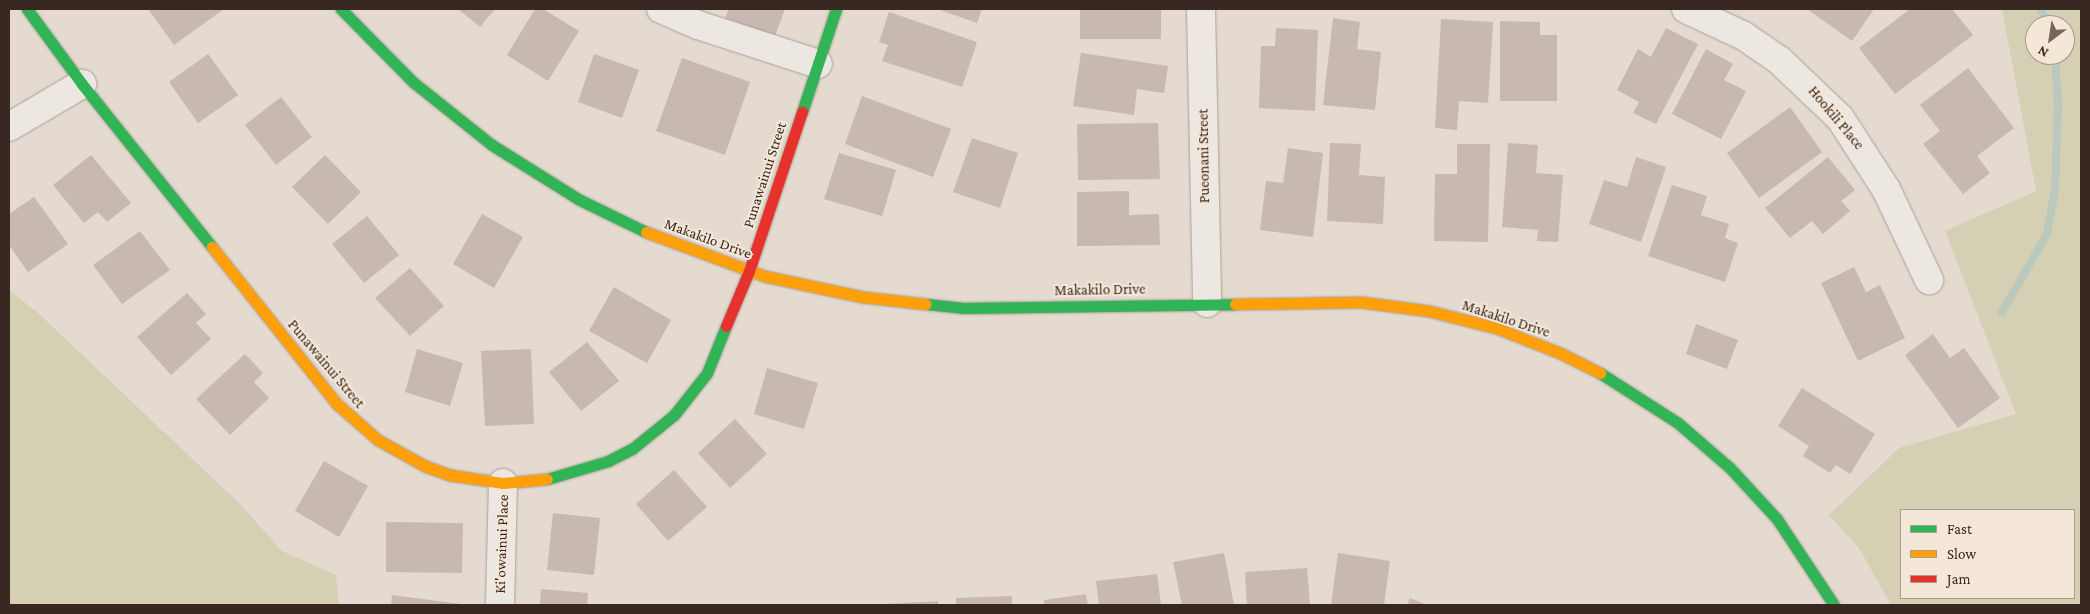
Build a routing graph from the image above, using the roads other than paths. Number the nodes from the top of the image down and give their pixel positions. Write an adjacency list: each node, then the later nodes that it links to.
1 (27, 9): 8 (street, Punawainui Street)
2 (341, 9): 10 (street, Makakilo Drive)
3 (661, 9): 7 (street)
4 (836, 9): 7 (street, Punawainui Street)
5 (1201, 9): 12 (street, Pueonani Street)
6 (1686, 9): 11 (street, Hookili Place)
7 (818, 64): 10 (street, Punawainui Street)
8 (82, 84): 9 (street); 13 (street, Punawainui Street)
9 (9, 127)
10 (749, 271): 12 (street, Makakilo Drive); 13 (street, Punawainui Street)
11 (1929, 280)
12 (1206, 303): 15 (street, Makakilo Drive)
13 (504, 483): 14 (street, Ki'owainui Place)
14 (500, 605)
15 (1834, 605)

